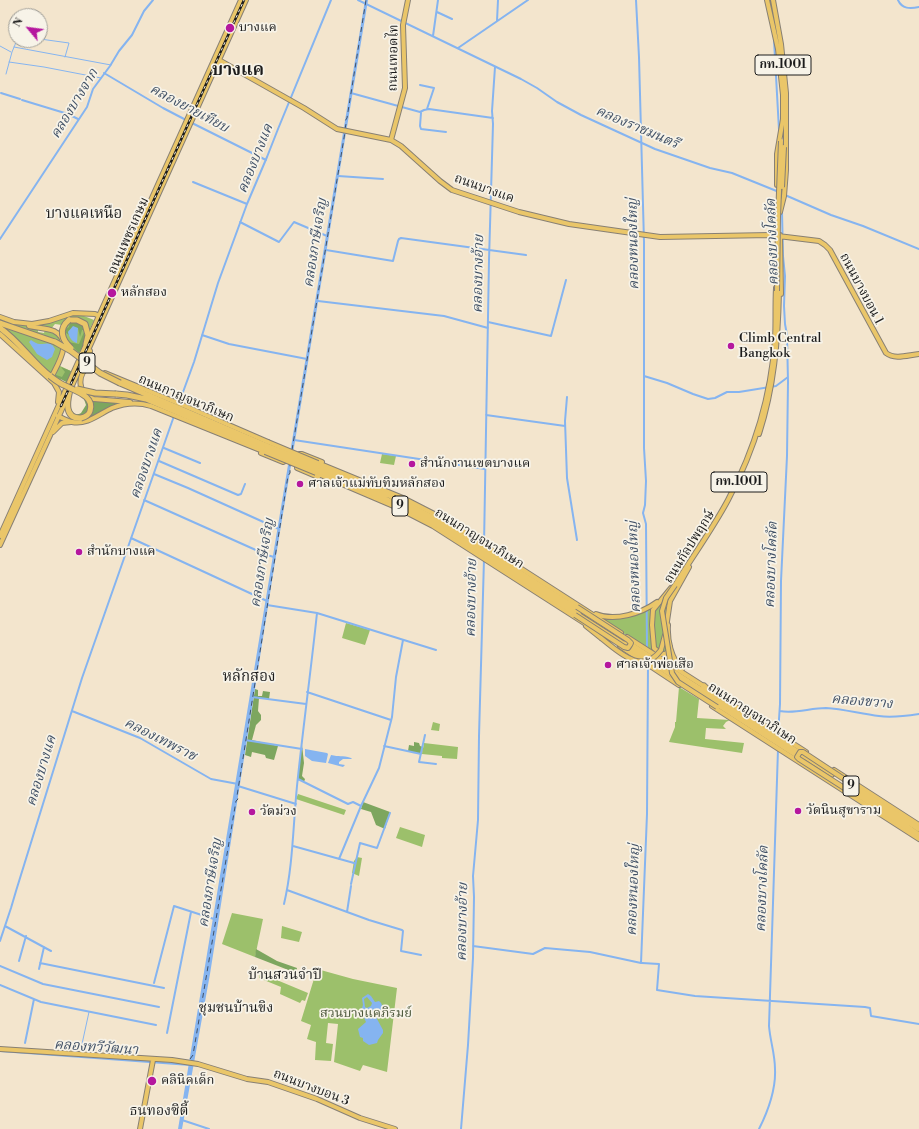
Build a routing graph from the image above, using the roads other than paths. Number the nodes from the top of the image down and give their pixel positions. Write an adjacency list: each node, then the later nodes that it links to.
1 (241, 0): 7 (main road, ถนนเพชรเกษม)
2 (246, 0): 6 (main road, ถนนเพชรเกษม)
3 (408, 0): 11 (main road, ถนนเทอดไท)
4 (767, 0): 8 (main road, ถนนกัลปพฤกษ์ / กท.1001)
5 (773, 0): 10 (main road, ถนนกัลปพฤกษ์ / กท.1001)
6 (219, 60): 7 (main road); 9 (main road, ถนนเพชรเกษม); 11 (main road, ถนนบางแค)
7 (213, 63): 9 (main road, ถนนเพชรเกษม)
8 (783, 119): 12 (main road, ถนนกัลปพฤกษ์ / กท.1001, bridge); 12 (main road, ถนนกัลปพฤกษ์ / กท.1001)
9 (189, 121): 13 (main road, ถนนเพชรเกษม)
10 (785, 131): 14 (main road, ถนนกัลปพฤกษ์ / กท.1001); 15 (main road, ถนนกัลปพฤกษ์ / กท.1001, bridge)
11 (391, 140): 14 (main road, ถนนบางแค)
12 (780, 142): 14 (main road, ถนนกัลปพฤกษ์ / กท.1001, bridge); 15 (main road, ถนนกัลปพฤกษ์ / กท.1001, bridge)
13 (167, 169): 16 (main road, ถนนเพชรเกษม); 20 (main road, ถนนเพชรเกษม)
14 (780, 236): 21 (main road, ถนนกัลปพฤกษ์ / กท.1001); 28 (main road, ถนนบางบอน 1)
15 (778, 292): 21 (main road, ถนนกัลปพฤกษ์ / กท.1001)
16 (106, 300): 17 (main road); 18 (main road, ถนนเพชรเกษม)
17 (84, 313): 18 (main road); 23 (main road)
18 (99, 316): 20 (main road); 27 (main road, ถนนเพชรเกษม)
19 (0, 317): 23 (main road)
20 (101, 322): 26 (main road, ถนนเพชรเกษม)
21 (777, 322): 32 (main road, ถนนกัลปพฤกษ์ / กท.1001)
22 (0, 323): 29 (highway, ถนนกาญจนาภิเษก / 9, bridge)
23 (25, 324): 31 (main road)
24 (0, 328): 31 (highway, ถนนกาญจนาภิเษก / 9)
25 (0, 334): 31 (main road)
26 (94, 339): 29 (main road); 30 (main road, ถนนเพชรเกษม)
27 (86, 344): 29 (highway, bridge); 34 (main road, ถนนเพชรเกษม)
28 (919, 354)
29 (90, 365): 30 (main road); 36 (main road); 36 (highway, ถนนกาญจนาภิเษก / 9, bridge)
30 (82, 371): 33 (main road, ถนนเพชรเกษม); 35 (main road)
31 (50, 378): 33 (highway, bridge); 36 (highway, ถนนกาญจนาภิเษก / 9, bridge); 38 (main road)
32 (770, 386): 61 (main road, ถนนกัลปพฤกษ์ / กท.1001); 64 (main road, ถนนกัลปพฤกษ์ / กท.1001)
33 (70, 390): 34 (main road, ถนนเพชรเกษม)
34 (65, 397): 38 (main road, ถนนเพชรเกษม)
35 (140, 404): 36 (main road); 40 (main road)
36 (170, 407): 37 (highway, ถนนกาญจนาภิเษก / 9); 37 (main road)
37 (184, 412): 39 (highway, ถนนกาญจนาภิเษก / 9); 41 (main road); 43 (main road); 45 (highway, ถนนกาญจนาภิเษก / 9)
38 (56, 417): 40 (main road); 46 (main road, ถนนเพชรเกษม); 57 (main road, ถนนเพชรเกษม)
39 (207, 420): 42 (highway); 47 (highway, ถนนกาญจนาภิเษก / 9)
40 (71, 422): 46 (main road)
41 (228, 426): 42 (main road); 44 (main road)
42 (235, 429): 47 (main road)
43 (219, 434): 44 (main road); 45 (highway)
44 (230, 438): 47 (main road)
45 (238, 438): 47 (highway, ถนนกาญจนาภิเษก / 9)
46 (48, 440): 58 (main road, ถนนเพชรเกษม)
47 (266, 447): 48 (highway, ถนนกาญจนาภิเษก / 9, bridge)
48 (317, 468): 49 (main road); 51 (main road); 52 (highway, ถนนกาญจนาภิเษก / 9); 53 (highway, ถนนกาญจนาภิเษก / 9)
49 (354, 478): 50 (main road); 51 (main road)
50 (364, 482): 52 (highway); 56 (main road)
51 (354, 490): 55 (main road)
52 (391, 496): 54 (highway, ถนนกาญจนาภิเษก / 9)
53 (414, 512): 55 (highway); 59 (highway, ถนนกาญจนาภิเษก / 9)
54 (439, 521): 56 (highway); 59 (highway, ถนนกาญจนาภิเษก / 9)
55 (433, 526): 59 (main road)
56 (462, 531): 59 (main road)
57 (0, 536)
58 (0, 545)
59 (478, 548): 60 (highway, ถนนกาญจนาภิเษก / 9); 60 (main road)
60 (490, 556): 62 (main road); 66 (main road); 68 (highway, ถนนกาญจนาภิเษก / 9)
61 (683, 571): 63 (main road); 74 (main road, bridge)
62 (559, 594): 65 (main road); 66 (main road, bridge)
63 (664, 596): 65 (main road); 69 (main road)
64 (670, 600): 66 (main road, bridge); 67 (main road)
65 (582, 607): 68 (main road)
66 (575, 616): 68 (main road)
67 (670, 646): 69 (main road); 70 (main road)
68 (641, 653): 69 (highway, ถนนกาญจนาภิเษก / 9); 69 (main road)
69 (656, 660): 70 (main road); 71 (main road); 73 (highway, ถนนกาญจนาภิเษก / 9); 74 (highway, ถนนกาญจนาภิเษก / 9)
70 (682, 669): 72 (main road)
71 (704, 686): 72 (main road); 73 (highway)
72 (721, 697): 75 (main road)
73 (728, 707): 75 (highway, ถนนกาญจนาภิเษก / 9)
74 (734, 718): 75 (highway, ถนนกาญจนาภิเษก / 9)
75 (771, 737): 76 (highway, ถนนกาญจนาภิเษก / 9); 76 (main road)
76 (783, 745): 77 (main road); 78 (main road); 80 (highway, ถนนกาญจนาภิเษก / 9); 81 (highway, ถนนกาญจนาภิเษก / 9)
77 (870, 794): 78 (main road, bridge); 79 (main road)
78 (866, 805): 82 (main road)
79 (919, 825)
80 (919, 830)
81 (919, 835)
82 (919, 839)
83 (0, 1048): 84 (main road, ถนนบางบอน 3)
84 (153, 1062): 85 (main road); 86 (main road, ถนนบางบอน 3)
85 (140, 1129)
86 (395, 1129)

